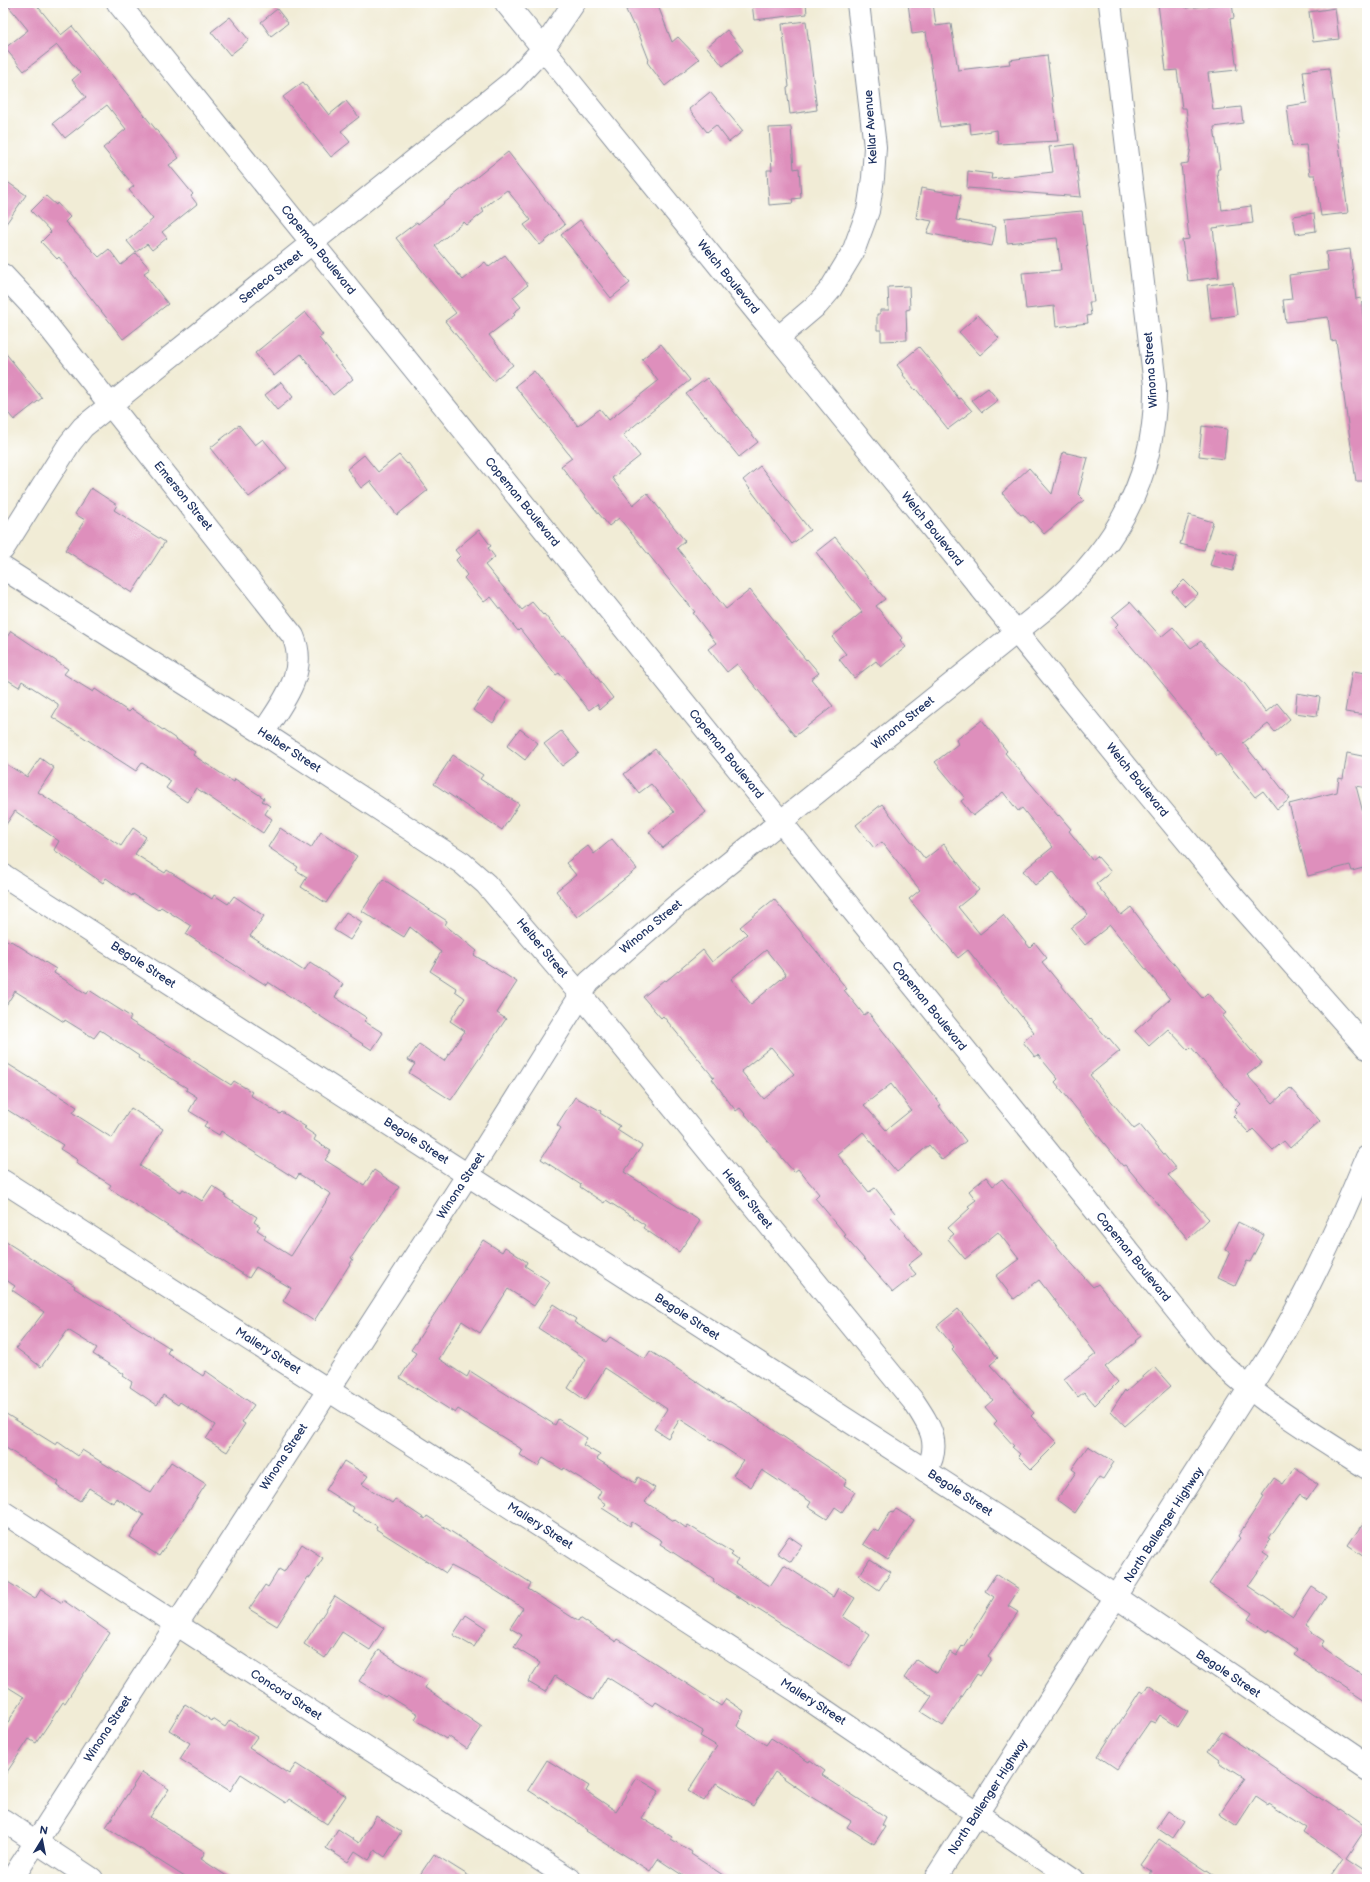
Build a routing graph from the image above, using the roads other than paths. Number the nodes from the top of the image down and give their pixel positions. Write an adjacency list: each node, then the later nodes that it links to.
1 (118, 3): 7 (street, Copeman Boulevard)
2 (506, 3): 6 (street, Welch Boulevard)
3 (574, 3): 6 (street, Seneca Street)
4 (858, 3): 9 (street, Kellar Avenue)
5 (1110, 3): 13 (street, Winona Street)
6 (543, 49): 7 (street, Seneca Street); 9 (street, Welch Boulevard)
7 (313, 243): 10 (street, Seneca Street); 15 (street, Copeman Boulevard)
8 (3, 275): 10 (street, Emerson Street)
9 (778, 338): 13 (street, Welch Boulevard)
10 (110, 405): 11 (street, Seneca Street); 14 (street, Emerson Street)
11 (3, 549)
12 (3, 568): 14 (street, Helber Street)
13 (1016, 633): 15 (street, Winona Street); 18 (street, Welch Boulevard)
14 (264, 733): 17 (street, Helber Street)
15 (781, 822): 17 (street, Winona Street); 22 (street, Copeman Boulevard)
16 (3, 875): 20 (street, Begole Street)
17 (580, 994): 20 (street, Winona Street); 25 (street, Helber Street)
18 (1367, 1048)
19 (1367, 1157): 22 (street, North Ballenger Highway)
20 (468, 1175): 23 (street, Winona Street); 25 (street, Begole Street)
21 (3, 1181): 23 (street, Mallery Street)
22 (1250, 1389): 24 (street, Copeman Boulevard); 27 (street, North Ballenger Highway)
23 (328, 1390): 28 (street, Winona Street); 30 (street, Mallery Street)
24 (1367, 1468)
25 (926, 1471): 27 (street, Begole Street)
26 (3, 1512): 28 (street, Concord Street)
27 (1116, 1598): 29 (street, Begole Street); 30 (street, North Ballenger Highway)
28 (176, 1624): 32 (street, Winona Street); 35 (street, Concord Street)
29 (1367, 1767)
30 (977, 1814): 36 (street, North Ballenger Highway); 37 (street, Mallery Street)
31 (3, 1820): 32 (street)
32 (36, 1842): 33 (street, Winona Street); 34 (street)
33 (12, 1879)
34 (92, 1879)
35 (570, 1879)
36 (935, 1879)
37 (1073, 1879)

